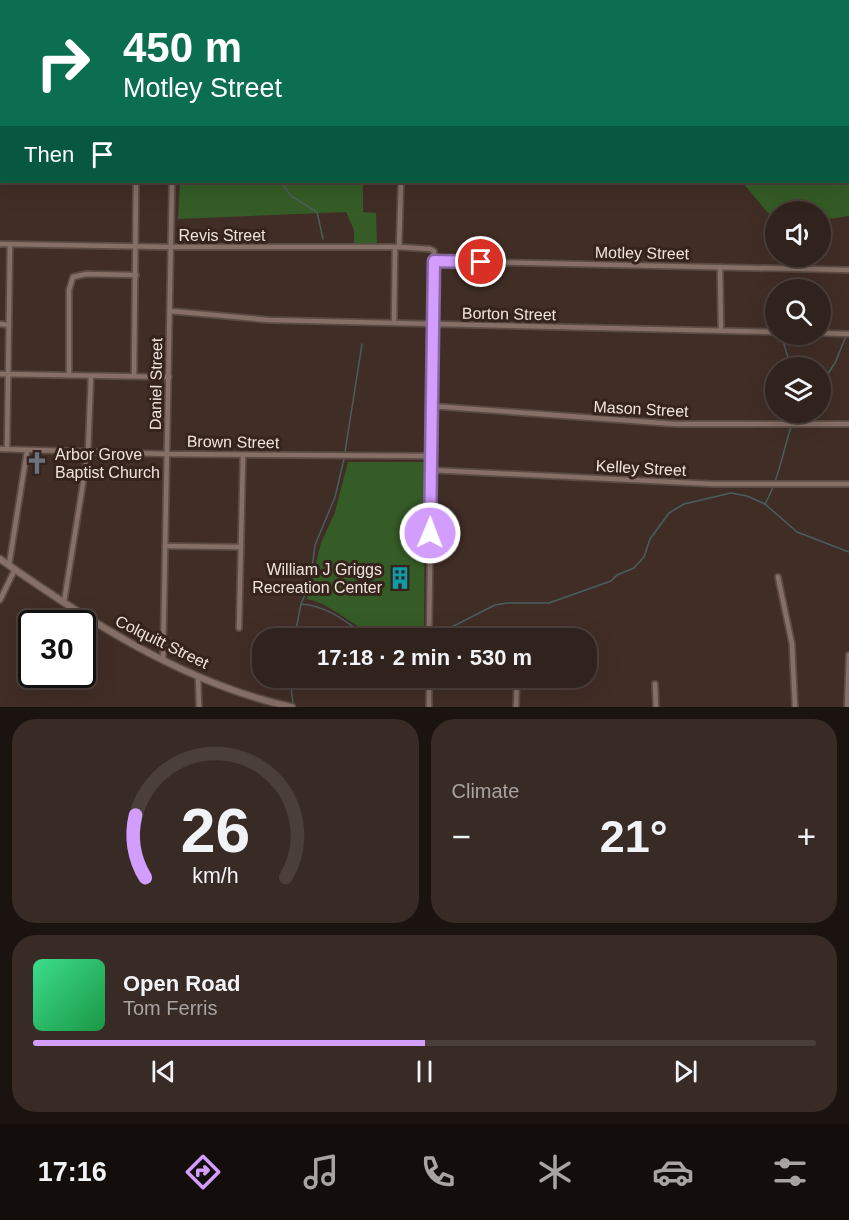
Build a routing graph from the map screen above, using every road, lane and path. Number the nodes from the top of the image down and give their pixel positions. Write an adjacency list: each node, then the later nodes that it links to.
1 (136, 183): 6 (street)
2 (172, 183): 7 (street, Daniel Street)
3 (401, 183): 8 (street)
4 (0, 244): 5 (street, Revis Street)
5 (10, 244): 6 (street, Revis Street); 17 (street)
6 (136, 247): 7 (street, Revis Street); 12 (street)
7 (171, 248): 8 (street, Revis Street); 13 (street, Daniel Street)
8 (397, 248): 9 (street, Revis Street); 14 (street)
9 (434, 261): 10 (street, Motley Street); 16 (street)
10 (720, 267): 11 (street, Motley Street); 18 (street)
11 (849, 270)
12 (136, 274): 24 (street); 26 (street)
13 (170, 311): 14 (street, Borton Street); 27 (street, Daniel Street)
14 (394, 323): 16 (street, Borton Street)
15 (0, 324): 17 (street)
16 (433, 324): 18 (street, Borton Street); 28 (street)
17 (9, 325): 23 (street)
18 (720, 330): 19 (street, Borton Street)
19 (765, 332)
20 (831, 333): 21 (street)
21 (849, 334)
22 (0, 374): 23 (street)
23 (9, 374): 24 (street); 31 (street)
24 (69, 375): 25 (street)
25 (92, 376): 26 (street); 33 (street)
26 (134, 376): 27 (street)
27 (169, 376): 34 (street, Daniel Street)
28 (432, 406): 29 (street, Mason Street); 36 (street)
29 (849, 424)
30 (0, 449): 31 (street, Brown Street)
31 (7, 449): 32 (street, Brown Street)
32 (27, 451): 33 (street, Brown Street); 42 (street)
33 (88, 452): 34 (street, Brown Street); 45 (street)
34 (167, 454): 35 (street, Brown Street); 39 (street, Daniel Street)
35 (243, 454): 36 (street, Brown Street); 40 (street)
36 (430, 456): 37 (street)
37 (431, 470): 38 (street, Kelley Street); 47 (street)
38 (849, 484)
39 (165, 546): 40 (street); 49 (street, Daniel Street)
40 (241, 547): 46 (street)
41 (0, 558): 42 (street, Colquitt Street)
42 (12, 567): 44 (street); 45 (street, Colquitt Street)
43 (778, 577): 60 (street)
44 (0, 600)
45 (64, 602): 49 (street, Colquitt Street)
46 (239, 628)
47 (429, 628)
48 (849, 656): 54 (street)
49 (163, 658): 50 (street, Colquitt Street)
50 (198, 675): 55 (street); 56 (street, Colquitt Street)
51 (655, 684): 59 (street)
52 (429, 688): 57 (street)
53 (517, 688): 58 (street)
54 (848, 705)
55 (199, 707)
56 (292, 707)
57 (429, 707)
58 (516, 707)
59 (656, 707)
60 (795, 707)

